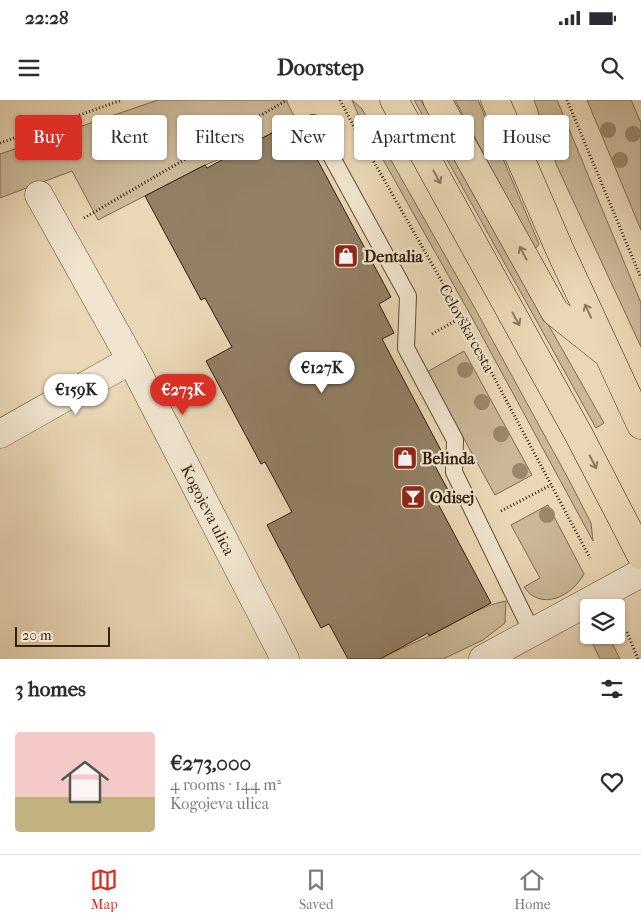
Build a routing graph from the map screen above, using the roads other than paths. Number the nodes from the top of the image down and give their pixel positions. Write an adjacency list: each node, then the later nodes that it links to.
1 (438, 100): 10 (main road, one-way to 1)
2 (495, 100): 5 (main road)
3 (510, 100): 6 (main road)
4 (393, 101): 14 (main road, one-way to 14)
5 (501, 115)
6 (510, 115)
7 (333, 160): 16 (lane)
8 (520, 160): 10 (main road, one-way to 8)
9 (40, 195): 11 (street, Kogojeva ulica)
10 (609, 355): 12 (main road)
11 (131, 360): 13 (street); 17 (street, Kogojeva ulica)
12 (641, 425)
13 (0, 434)
14 (641, 555)
15 (641, 573): 16 (street)
16 (532, 632): 18 (street)
17 (285, 659)
18 (483, 659)

